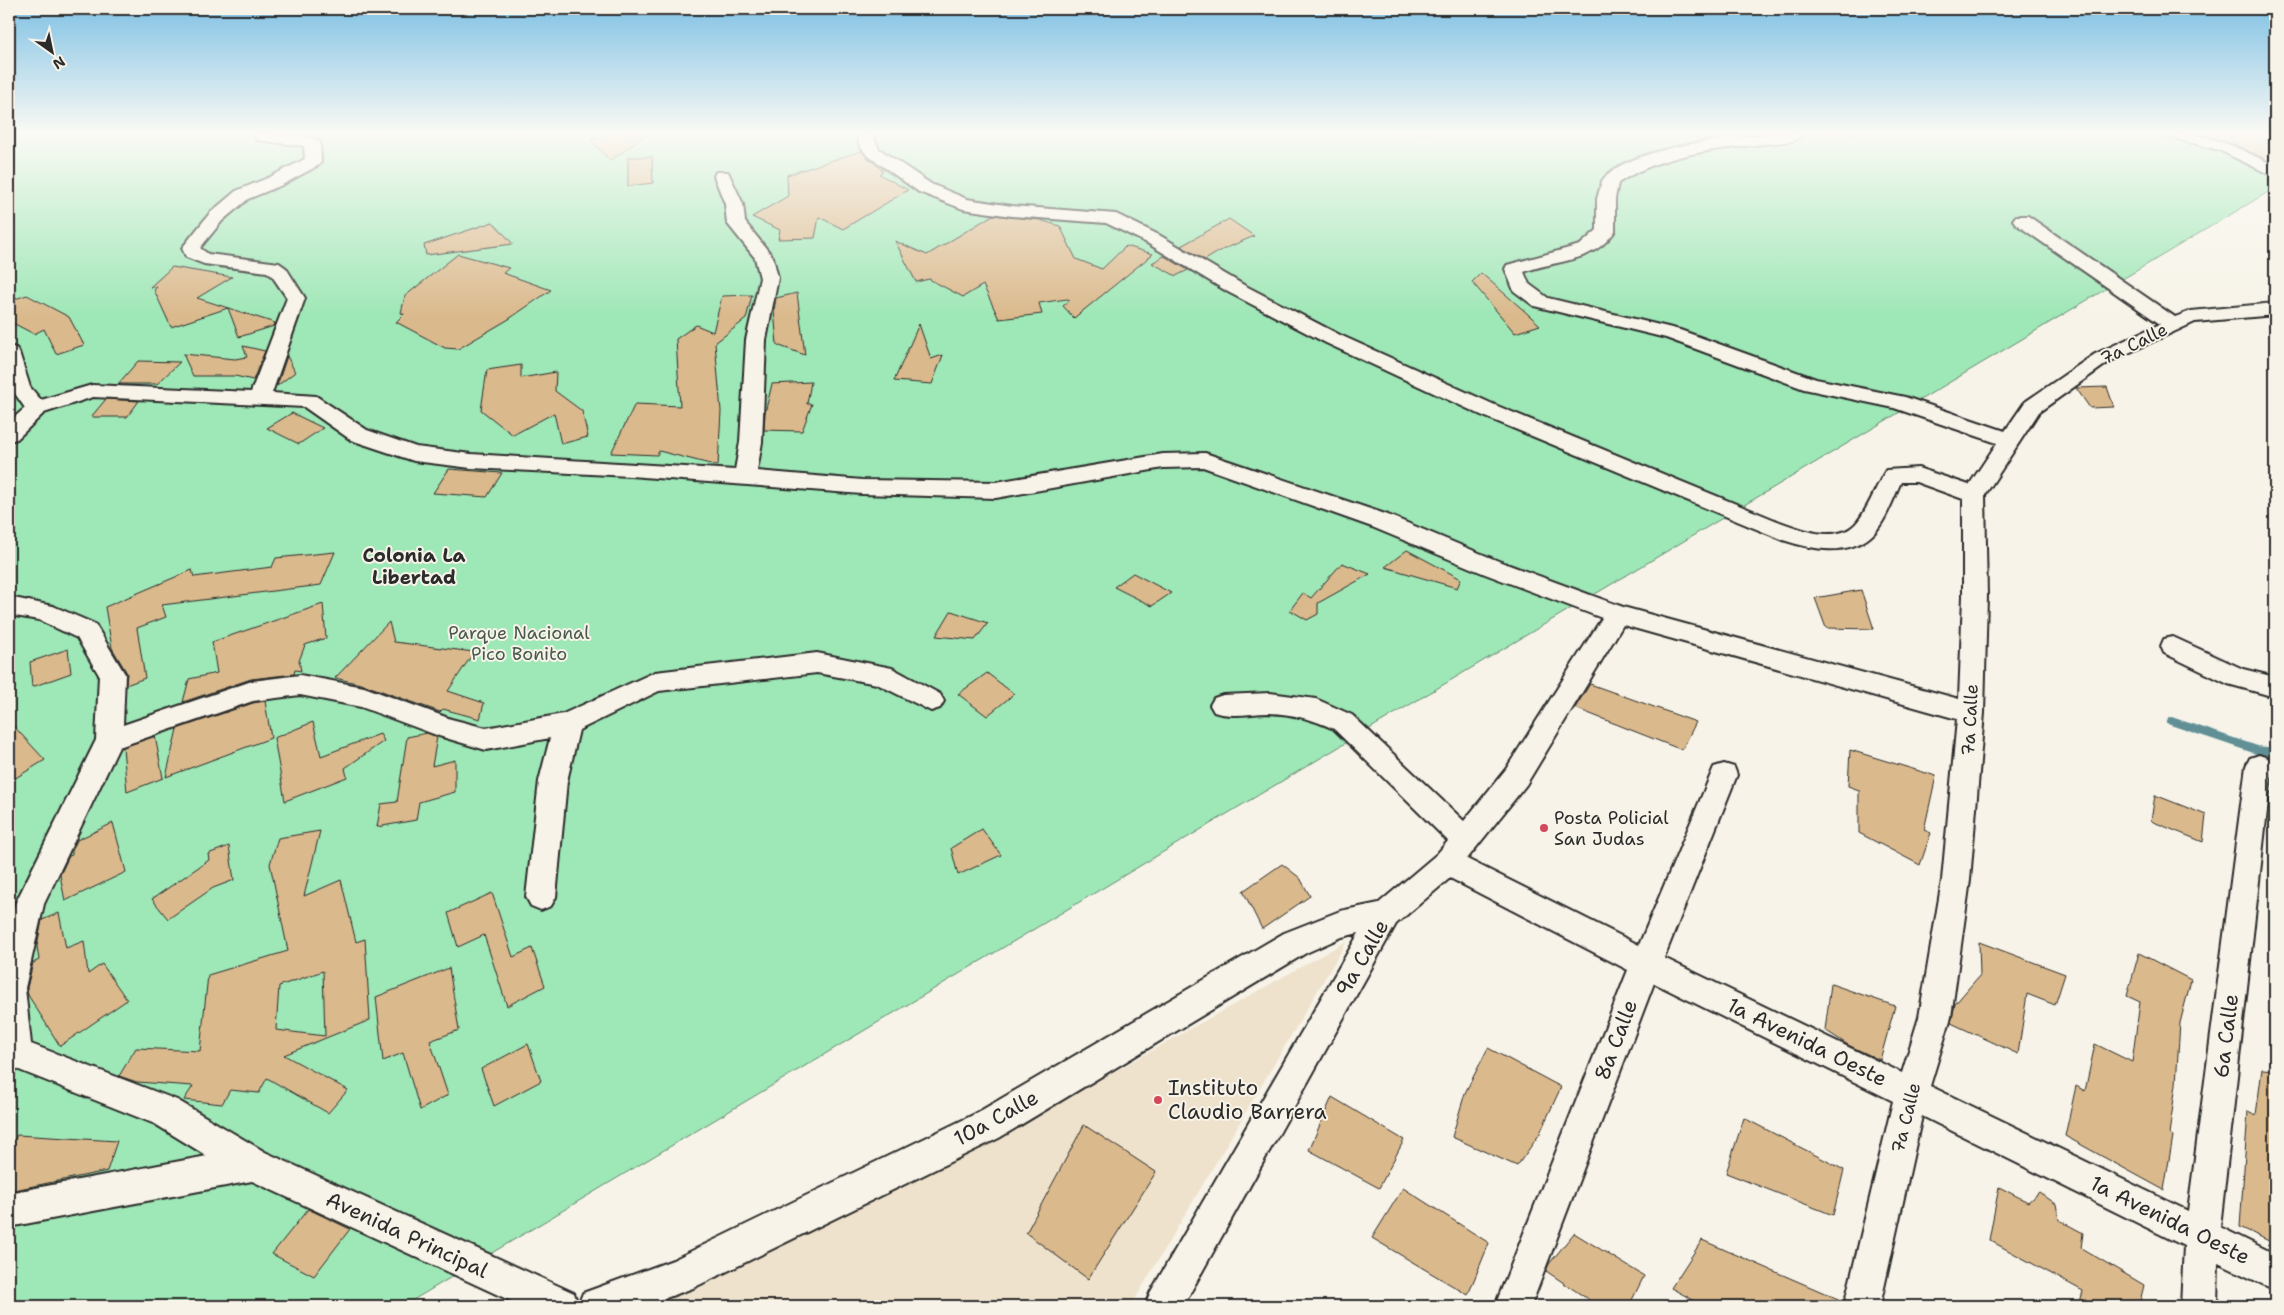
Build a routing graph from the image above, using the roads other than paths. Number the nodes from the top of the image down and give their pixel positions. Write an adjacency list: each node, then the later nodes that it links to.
1 (246, 194): 9 (street)
2 (730, 194): 13 (street)
3 (940, 194): 14 (street)
4 (1607, 194): 12 (street)
5 (2022, 220): 7 (street)
6 (2275, 309): 7 (street, 7a Calle)
7 (2174, 325): 12 (street, 7a Calle)
8 (9, 352): 10 (street)
9 (259, 399): 10 (street); 13 (street)
10 (37, 408): 11 (street)
11 (9, 434)
12 (2010, 440): 14 (street, 7a Calle)
13 (745, 478): 17 (street)
14 (1974, 495): 23 (street, 7a Calle)
15 (9, 606): 16 (street)
16 (44, 612): 18 (street); 25 (street)
17 (1617, 614): 23 (street); 28 (street, 9a Calle)
18 (9, 622)
19 (2173, 646): 20 (street)
20 (2275, 687)
21 (931, 701): 24 (street)
22 (1223, 705): 28 (street, 1a Avenida Oeste)
23 (1971, 713): 32 (street, 7a Calle)
24 (567, 724): 25 (street); 29 (street)
25 (109, 740): 33 (street, Avenida Principal)
26 (2258, 766): 35 (street, 6a Calle)
27 (1724, 775): 31 (street, 8a Calle)
28 (1456, 852): 30 (street, 9a Calle); 31 (street, 1a Avenida Oeste)
29 (541, 898)
30 (1386, 915): 38 (street, 10a Calle); 39 (street, 9a Calle)
31 (1646, 964): 32 (street, 1a Avenida Oeste); 40 (street, 8a Calle)
32 (1911, 1094): 35 (street, 1a Avenida Oeste); 41 (street, 7a Calle)
33 (252, 1164): 34 (street); 37 (street, Avenida Principal)
34 (9, 1210)
35 (2202, 1236): 36 (street, 1a Avenida Oeste); 42 (street, 6a Calle)
36 (2275, 1272)
37 (561, 1306)
38 (596, 1306)
39 (1163, 1306)
40 (1513, 1306)
41 (1862, 1306)
42 (2199, 1306)

